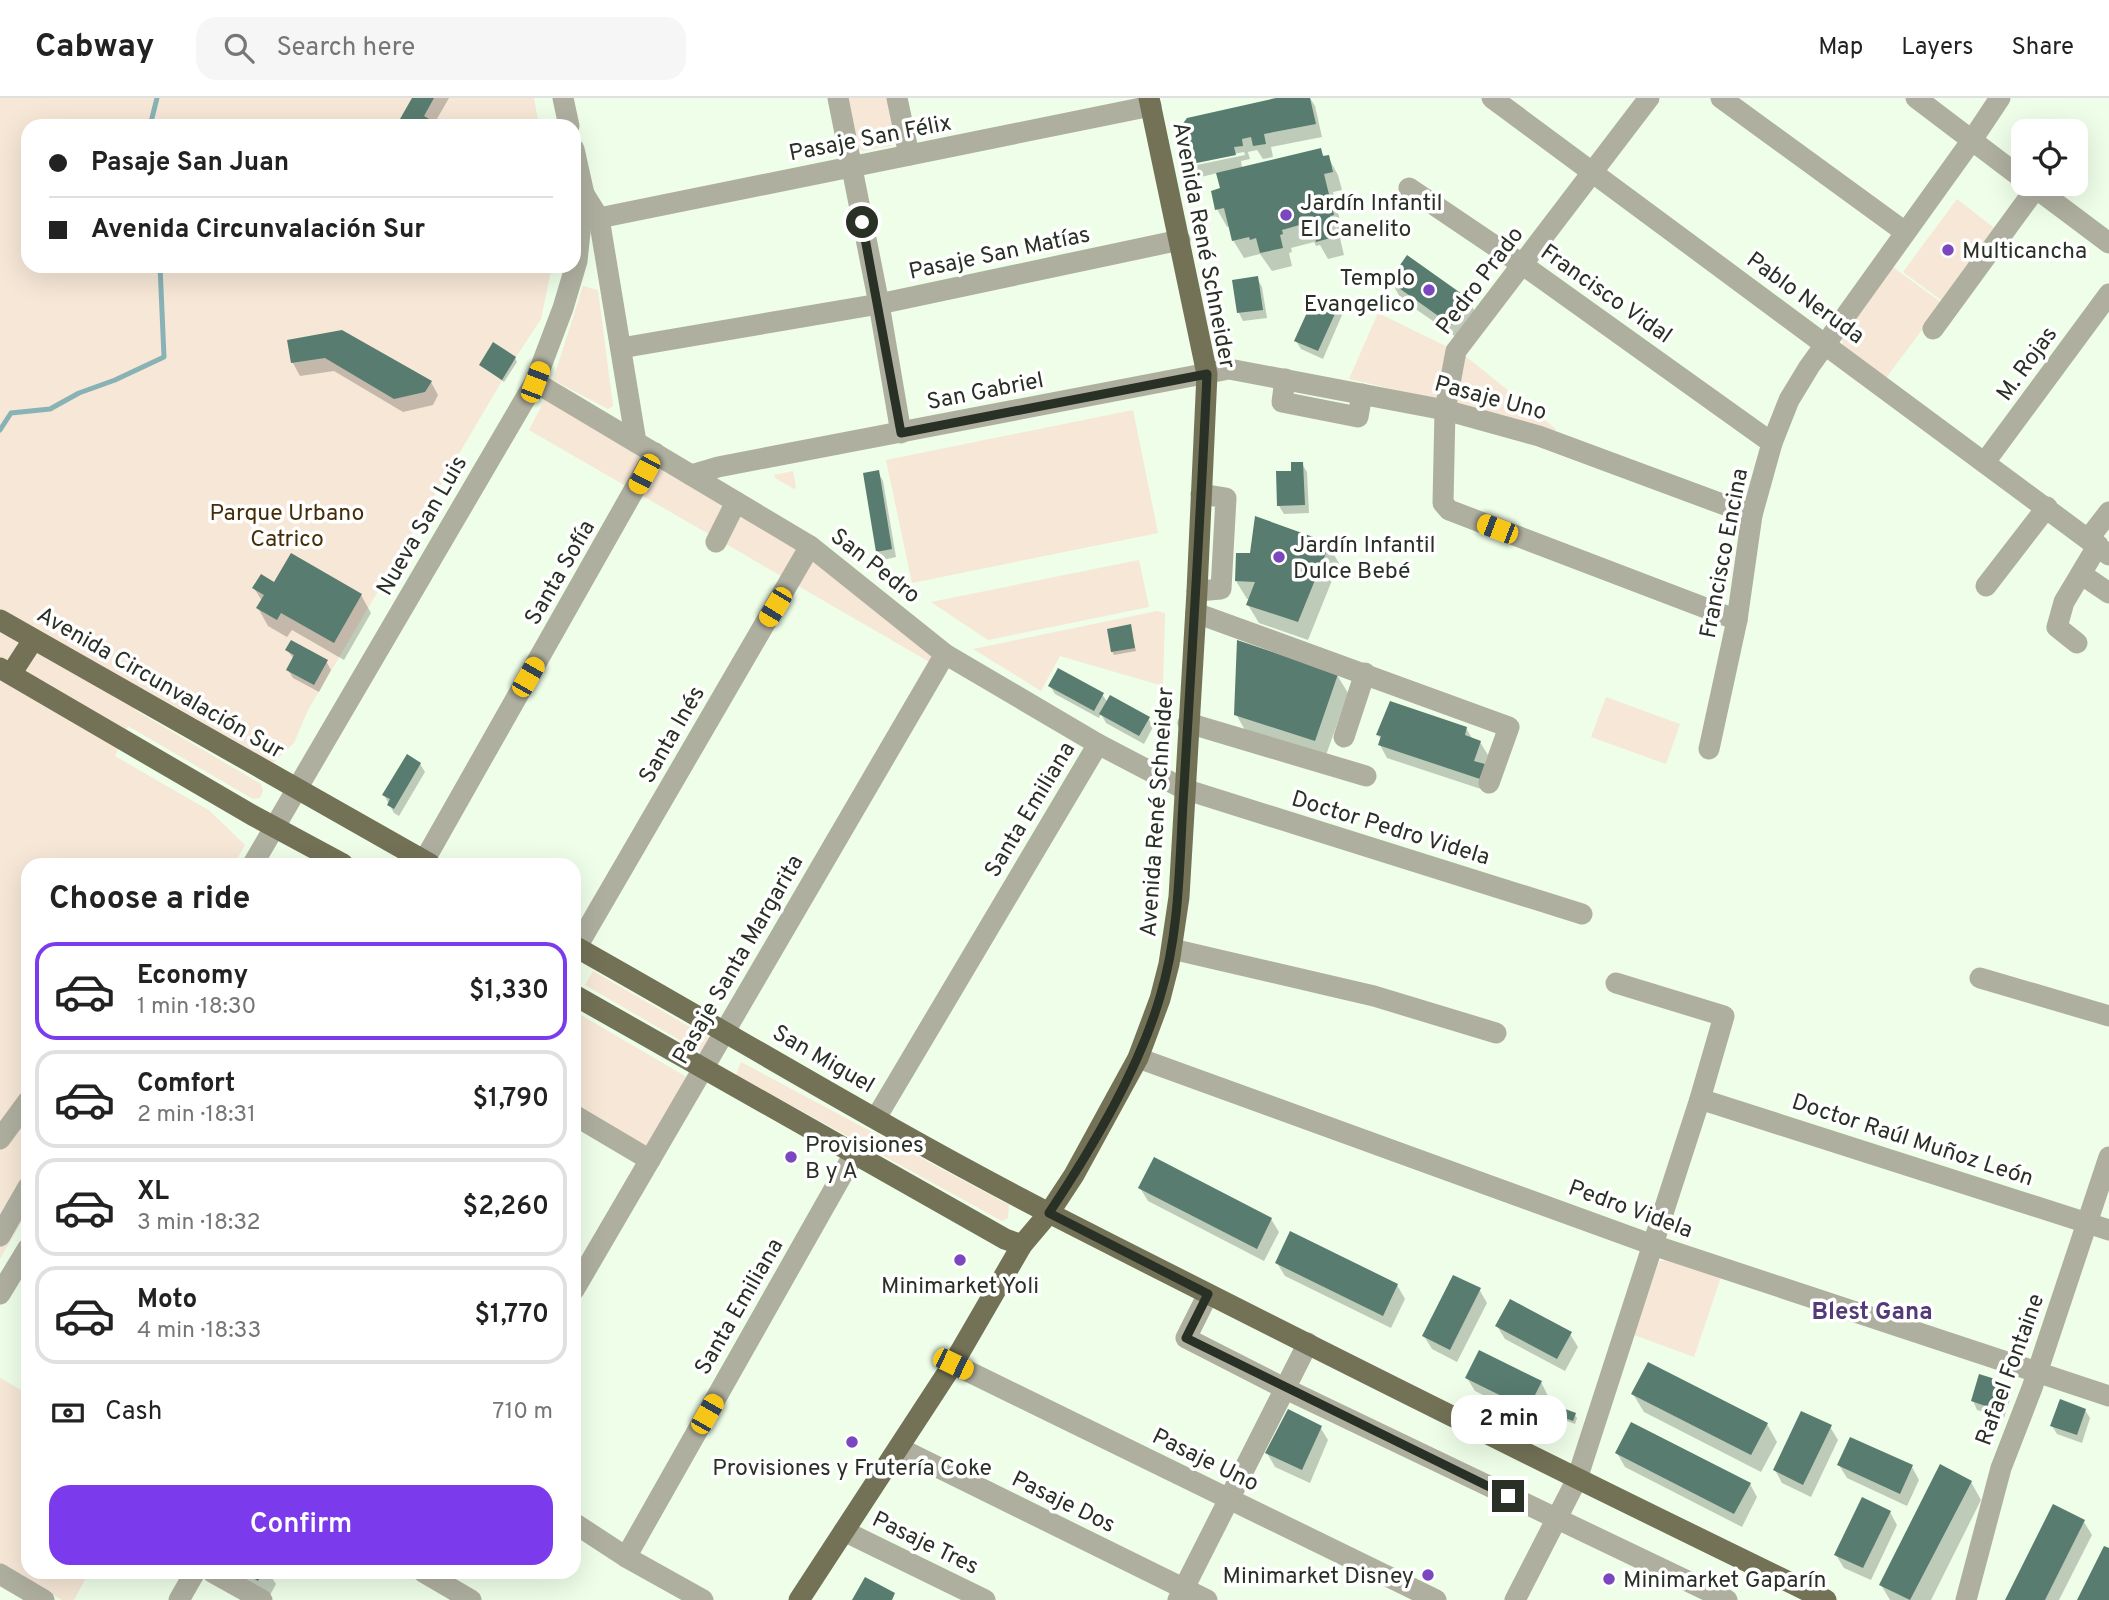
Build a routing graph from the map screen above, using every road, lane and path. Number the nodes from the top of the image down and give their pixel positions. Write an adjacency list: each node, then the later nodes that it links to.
1 (562, 98): 10 (street)
2 (838, 98): 13 (street)
3 (897, 98): 12 (street)
4 (1492, 98): 15 (street, Pablo Neruda)
5 (1648, 98): 15 (street, Pedro Prado)
6 (1721, 98): 23 (street)
7 (1916, 98): 11 (street)
8 (2000, 98): 11 (street, Francisco Encina)
9 (1150, 102): 12 (street, Pasaje San Félix); 24 (main road, Avenida René Schneider)
10 (567, 119)
11 (1972, 141): 14 (street); 23 (street, Francisco Encina)
12 (909, 155): 13 (street, Pasaje San Félix)
13 (851, 167): 21 (street, Pasaje San Félix); 29 (street)
14 (2011, 170)
15 (1593, 173): 26 (street, Pedro Prado); 31 (street, Pablo Neruda)
16 (581, 180): 18 (street, Nueva San Luis)
17 (1409, 188): 26 (street, Francisco Vidal)
18 (584, 194): 21 (street, Nueva San Luis); 22 (street, Nueva San Luis)
19 (2022, 196): 30 (street)
20 (2046, 196): 25 (street)
21 (599, 218): 32 (street, Nueva San Luis)
22 (581, 223)
23 (1905, 232): 31 (street, Francisco Encina)
24 (1180, 240): 29 (street, Pasaje San Matías); 33 (main road, Avenida René Schneider)
25 (2109, 243)
26 (1523, 265): 35 (street, Pedro Prado); 38 (street, Francisco Vidal)
27 (573, 273): 34 (street, Nueva San Luis)
28 (2109, 294): 40 (street, M. Rojas)
29 (879, 304): 32 (street, Pasaje San Matías); 36 (street)
30 (1933, 329)
31 (1826, 344): 38 (street, Francisco Encina); 40 (street, Pablo Neruda)
32 (621, 348): 37 (street, Nueva San Luis)
33 (1207, 374): 35 (street, Pasaje Uno); 36 (street, San Gabriel); 52 (main road, Avenida René Schneider)
34 (535, 382): 37 (street, San Pedro); 67 (street, Nueva San Luis)
35 (1445, 410): 45 (street, Pasaje Uno); 54 (street, Pedro Prado)
36 (901, 433): 41 (street, San Gabriel)
37 (636, 442): 39 (street, San Pedro)
38 (1772, 443): 45 (street, Francisco Encina)
39 (655, 453): 41 (street, San Pedro); 72 (street, Santa Sofía)
40 (1985, 462): 43 (street, Pablo Neruda)
41 (691, 475): 42 (street, San Pedro)
42 (736, 502): 46 (street); 47 (street, San Pedro)
43 (2047, 507): 48 (street, Pablo Neruda); 50 (street)
44 (2109, 512): 48 (street)
45 (1752, 515): 54 (street, Francisco Encina)
46 (716, 542)
47 (810, 546): 57 (street, San Pedro); 74 (street, Santa Inés)
48 (2099, 546): 49 (street)
49 (2081, 574): 51 (street); 56 (street)
50 (1986, 586)
51 (2109, 593)
52 (1196, 613): 59 (street); 60 (main road, Avenida René Schneider)
53 (0, 620): 55 (main road, Avenida Circunvalación Sur)
54 (1737, 620): 63 (street, Francisco Encina)
55 (33, 640): 58 (main road); 67 (main road, Avenida Circunvalación Sur)
56 (2077, 643)
57 (945, 654): 62 (street, San Pedro); 81 (street, Pasaje Santa Margarita)
58 (6, 671): 68 (main road)
59 (1365, 673): 61 (street); 65 (street)
60 (1188, 723): 64 (street); 66 (main road, Avenida René Schneider)
61 (1344, 737)
62 (1098, 744): 66 (street, San Pedro); 87 (street, Santa Emiliana)
63 (1709, 749)
64 (1366, 776)
65 (1489, 783)
66 (1184, 789): 73 (street, Doctor Pedro Videla); 75 (main road, Avenida René Schneider)
67 (297, 790): 68 (street, Nueva San Luis); 71 (main road)
68 (275, 826): 69 (street, Nueva San Luis); 70 (main road)
69 (256, 858)
70 (332, 858)
71 (418, 858)
72 (430, 858)
73 (1582, 914)
74 (581, 938)
75 (1172, 949): 82 (street); 83 (main road, Avenida René Schneider)
76 (581, 951): 81 (main road, San Miguel)
77 (1980, 978): 80 (street)
78 (1616, 983): 85 (street)
79 (581, 999): 84 (main road)
80 (2109, 1016)
81 (726, 1032): 84 (street, Pasaje Santa Margarita); 87 (main road, San Miguel)
82 (1496, 1033)
83 (1138, 1058): 94 (main road, Avenida René Schneider); 99 (street, Pedro Videla)
84 (704, 1069): 90 (main road); 92 (street, Pasaje Santa Margarita)
85 (1700, 1099): 95 (street, Doctor Raúl Muñoz León); 99 (street)
86 (21, 1110): 89 (street)
87 (876, 1118): 94 (main road, San Miguel)
88 (581, 1119): 92 (street)
89 (0, 1139)
90 (854, 1154): 98 (main road); 115 (street, Santa Emiliana)
91 (2109, 1157): 95 (street, Rafael Fontaine)
92 (650, 1160): 101 (street, Pasaje Santa Margarita)
93 (21, 1199): 97 (street)
94 (1049, 1213): 98 (main road, Avenida René Schneider); 103 (main road)
95 (2088, 1223): 96 (street, Doctor Raúl Muñoz León); 106 (street, Rafael Fontaine)
96 (2109, 1230)
97 (0, 1236)
98 (1022, 1245): 105 (main road, Avenida René Schneider)
99 (1653, 1245): 106 (street, Pedro Videla); 110 (street)
100 (21, 1260): 102 (street)
101 (581, 1278)
102 (0, 1294)
103 (1208, 1294): 104 (main road); 107 (street)
104 (1308, 1343): 107 (street); 110 (main road)
105 (953, 1364): 109 (main road, Avenida René Schneider); 111 (street, Pasaje Uno)
106 (2037, 1373): 108 (street, Pedro Videla); 133 (street, Rafael Fontaine)
107 (1286, 1389): 111 (street); 112 (street)
108 (2109, 1396)
109 (899, 1448): 114 (main road, Avenida René Schneider); 120 (street, Pasaje Dos)
110 (1577, 1479): 112 (street); 132 (main road)
111 (1230, 1500): 120 (street); 129 (street, Pasaje Uno)
112 (1557, 1519): 130 (street); 131 (street)
113 (581, 1527): 115 (street)
114 (844, 1531): 126 (main road, Avenida René Schneider); 127 (street, Pasaje Tres)
115 (626, 1556): 125 (street)
116 (0, 1574): 121 (street)
117 (185, 1579): 122 (street)
118 (224, 1579): 123 (street)
119 (435, 1579): 124 (street)
120 (1181, 1595): 128 (street, Pasaje Dos)
121 (33, 1597)
122 (179, 1600)
123 (262, 1600)
124 (471, 1600)
125 (703, 1600)
126 (799, 1600)
127 (985, 1600)
128 (1207, 1600)
129 (1436, 1600)
130 (1515, 1600)
131 (1727, 1600)
132 (1826, 1600)
133 (1966, 1600)

